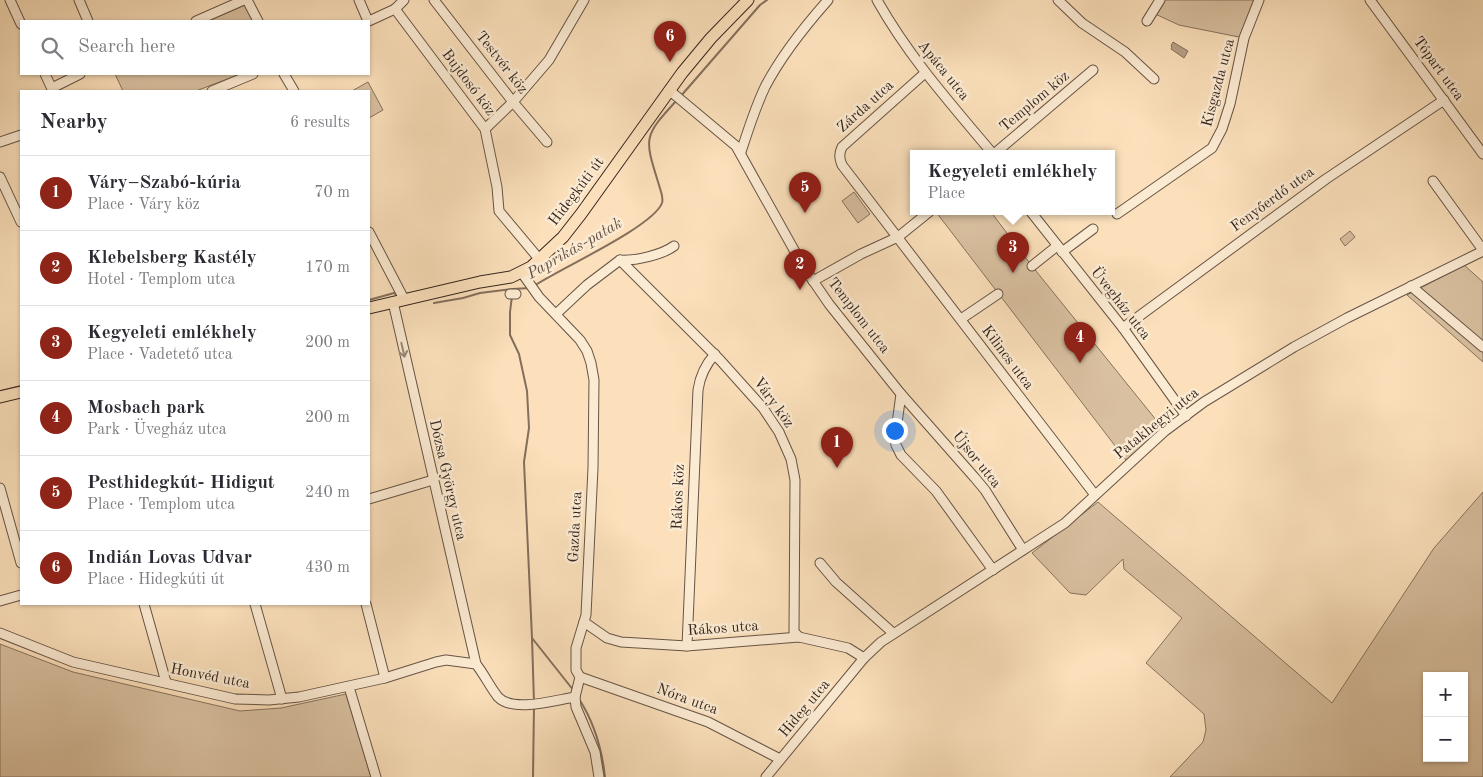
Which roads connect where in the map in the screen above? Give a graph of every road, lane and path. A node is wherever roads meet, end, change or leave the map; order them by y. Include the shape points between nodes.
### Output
1 (10, 0) edge
2 (78, 0) edge
3 (246, 0) edge
4 (359, 0) edge
5 (404, 0) edge
6 (434, 0) edge
7 (584, 0) edge
8 (748, 0) edge
9 (828, 0) edge
10 (877, 0) edge
11 (1058, 0) edge
12 (1160, 0) edge
13 (1259, 0) edge
14 (1370, 0) edge
15 (395, 9) junction
16 (88, 20) edge
17 (198, 20) edge
18 (257, 20) edge
19 (368, 20) edge
20 (370, 20) edge
21 (1147, 21) dead end
22 (20, 22) edge
23 (1093, 70) dead end
24 (925, 73) junction
25 (45, 75) edge
26 (78, 75) edge
27 (251, 75) edge
28 (285, 75) edge
29 (1154, 79) dead end
30 (52, 90) edge
31 (214, 90) edge
32 (293, 90) edge
33 (672, 92) junction
34 (1444, 100) junction
35 (513, 102) junction
36 (485, 129) junction
37 (20, 136) edge
38 (0, 142) edge
39 (547, 142) dead end
40 (991, 150) edge
41 (999, 150) edge
42 (741, 152) junction
43 (1483, 154) edge
44 (0, 177) edge
45 (1433, 181) dead end
46 (1116, 214) dead end
47 (924, 215) edge
48 (1033, 215) edge
49 (20, 220) edge
50 (1093, 229) dead end
51 (370, 234) edge
52 (898, 237) junction
53 (674, 246) dead end
54 (1060, 249) junction
55 (1483, 250) edge
56 (540, 260) junction
57 (620, 260) junction
58 (1032, 266) dead end
59 (522, 273) junction
60 (813, 281) junction
61 (1411, 286) junction
62 (998, 294) dead end
63 (404, 299) junction
64 (393, 302) junction
65 (370, 308) edge
66 (556, 314) junction
67 (961, 320) junction
68 (1123, 328) junction
69 (1483, 347) edge
70 (714, 354) junction
71 (20, 392) edge
72 (901, 394) junction
73 (0, 396) edge
74 (1186, 416) junction
75 (433, 480) junction
76 (0, 488) edge
77 (1095, 495) junction
78 (370, 499) edge
79 (1023, 550) junction
80 (20, 559) edge
81 (820, 563) dead end
82 (993, 570) junction
83 (20, 595) edge
84 (0, 601) edge
85 (144, 605) edge
86 (255, 605) edge
87 (366, 605) edge
88 (584, 622) junction
89 (0, 633) edge
90 (893, 634) junction
91 (799, 637) junction
92 (687, 646) junction
93 (864, 658) junction
94 (476, 664) junction
95 (580, 677) junction
96 (385, 678) junction
97 (166, 682) junction
98 (349, 687) junction
99 (576, 694) junction
100 (282, 699) junction
101 (780, 759) junction
102 (376, 777) edge
103 (599, 777) edge
104 (766, 777) edge

1 - 22 street
2 - 16 street
3 - 17 street
3 - 18 street
4 - 19 street
5 - 15 street
6 - 35 street, Testvér köz
7 - 35 street via 549,60
8 - 33 main road, Hidegkúti út via 711,38
9 - 42 street via 794,42 766,85 751,118
10 - 24 street, Apáca utca via 895,32
11 - 29 street via 1082,23 1125,52
12 - 21 street
13 - 46 street, Kisgazda utca via 1244,38 1230,104 1212,148
14 - 34 street, Tópart utca
15 - 20 street
15 - 36 street, Bujdosó köz
23 - 41 street, Templom köz
24 - 40 street, Apáca utca
24 - 52 street, Zárda utca via 840,152 842,165
25 - 30 street
26 - 30 street
27 - 31 street
28 - 32 street
33 - 42 street, Templom utca
33 - 56 main road, Hidegkúti út via 582,214
34 - 43 street, Tópart utca
34 - 68 street, Fenyőerdő utca via 1326,179
35 - 36 street
35 - 39 street, Testvér köz
36 - 56 street, Bujdosó köz via 499,211
37 - 38 street
42 - 60 street, Templom utca
44 - 49 street
45 - 55 street
47 - 52 street
48 - 54 street, Üvegház utca
50 - 54 street
51 - 63 street
52 - 60 street
52 - 67 street, Kilincs utca
53 - 57 street via 662,254
54 - 58 street
54 - 68 street, Üvegház utca
55 - 61 street, Patakhegyi utca
56 - 59 main road, Hidegkúti út
57 - 66 street
57 - 70 street, Váry köz
59 - 63 main road, Hidegkúti út
59 - 66 street, Gazda utca
60 - 72 street, Templom utca
61 - 69 street
61 - 74 street, Patakhegyi utca via 1294,347
62 - 67 street
63 - 64 main road, Hidegkúti út
64 - 65 main road, Hidegkúti út
64 -> 75 street, Dózsa György utca
66 - 88 street, Gazda utca via 587,351 594,380 593,468
67 - 77 street, Kilincs utca
68 - 74 street, Üvegház utca
70 - 91 street, Váry köz via 763,408 791,459 795,480 794,632
70 - 92 street, Rákos köz via 699,381 698,390
71 - 73 main road
72 - 79 street, Újsor utca via 984,490
72 - 82 street via 894,438 901,456 936,491
74 - 77 street, Patakhegyi utca
75 - 78 street
75 - 94 street, Dózsa György utca
76 - 80 street
77 - 79 street, Patakhegyi utca via 1065,522
79 - 82 street, Patakhegyi utca
81 - 90 street
82 - 90 street, Patakhegyi utca
83 - 84 street
85 - 97 street
86 - 100 street
87 - 96 street
88 - 92 street, Rákos utca via 614,641
88 - 95 street, Gazda utca via 576,648 576,670
89 - 97 street, Honvéd utca via 73,662
90 - 93 street, Patakhegyi utca
91 - 92 street, Rákos utca
91 - 93 street, Rákos utca via 848,648
93 - 101 street, Hideg utca
94 - 96 street, Honvéd utca via 446,660
94 - 99 street via 499,698 513,705 530,705
95 - 99 street, Gazda utca
95 - 101 street, Nóra utca via 708,722
96 - 98 street, Honvéd utca
97 - 100 street, Honvéd utca via 235,699
98 - 100 street, Honvéd utca
98 - 102 street
99 - 103 street via 579,715 595,752
101 - 104 street, Hideg utca

